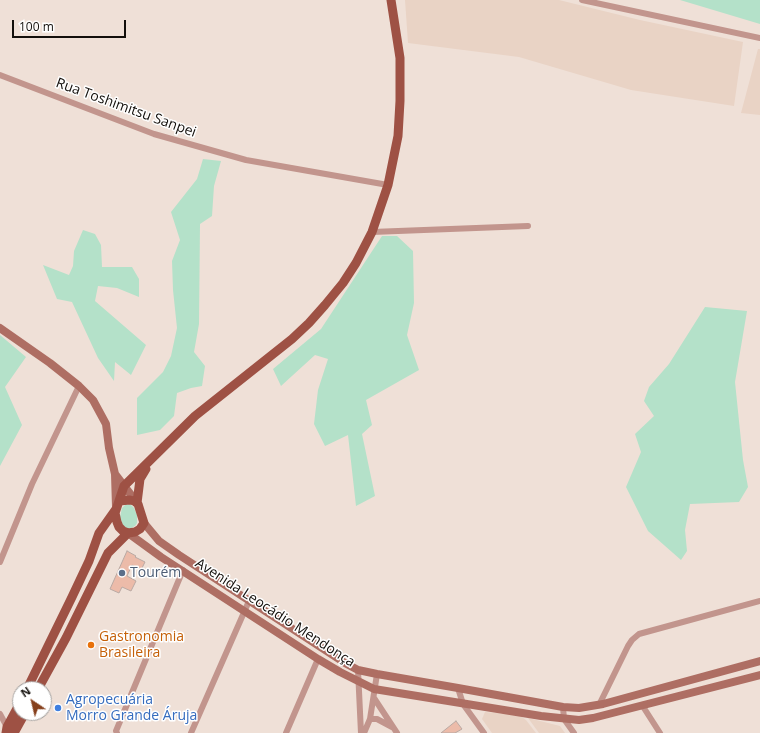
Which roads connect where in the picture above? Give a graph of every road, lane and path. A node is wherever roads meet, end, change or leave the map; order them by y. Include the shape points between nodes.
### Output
1 (391, 0) edge
2 (582, 0) edge
3 (760, 38) edge
4 (0, 75) edge
5 (388, 185) junction
6 (528, 226) dead end
7 (372, 232) junction
8 (0, 328) edge
9 (79, 386) junction
10 (154, 456) junction
11 (115, 474) junction
12 (124, 486) junction
13 (137, 503) junction
14 (118, 505) junction
15 (144, 523) junction
16 (128, 533) junction
17 (0, 562) edge
18 (183, 570) junction
19 (249, 601) junction
20 (760, 601) edge
21 (245, 610) junction
22 (318, 659) junction
23 (760, 661) edge
24 (358, 670) junction
25 (377, 674) junction
26 (760, 675) edge
27 (31, 681) edge
28 (42, 681) edge
29 (359, 682) junction
30 (458, 688) junction
31 (374, 694) junction
32 (463, 704) junction
33 (599, 705) junction
34 (642, 705) junction
35 (563, 707) junction
36 (0, 714) edge
37 (370, 719) junction
38 (564, 719) junction
39 (13, 721) edge
40 (18, 721) edge
41 (395, 730) edge
42 (9, 731) edge
43 (116, 733) edge
44 (191, 733) edge
45 (286, 733) edge
46 (363, 733) edge
47 (484, 733) edge
48 (574, 733) edge
49 (660, 733) edge

1 - 5 main road via 400,58 400,101 398,136
2 - 3 street
4 - 5 street, Rua Toshimitsu Sanpei via 162,136 246,160
5 - 7 main road
6 - 7 street
7 - 10 main road via 343,283 309,323 195,416
8 - 9 street
9 - 11 street via 94,400 106,424
9 - 17 street via 32,484
10 - 12 main road
10 - 13 main road via 140,479
11 - 12 street
11 - 14 street
12 - 13 street
12 - 14 main road
13 - 14 main road via 130,500
13 - 15 main road
14 - 16 main road via 115,513 119,527
14 - 27 main road via 99,533 89,561
15 - 16 main road via 140,529
15 - 19 street, Avenida Leocádio Mendonça via 170,550
16 - 18 street, Avenida Leocádio Mendonça
16 - 28 main road via 108,553
18 - 21 street, Avenida Leocádio Mendonça
18 - 43 street
19 - 21 street
19 - 24 street, Avenida Leocádio Mendonça
20 - 33 street via 639,634 628,646
21 - 22 street, Avenida Leocádio Mendonça
21 - 44 street
22 - 29 street, Avenida Leocádio Mendonça
22 - 45 street
23 - 33 street, Avenida Leocádio Mendonça
24 - 25 street, Avenida Leocádio Mendonça
24 - 29 street
25 - 30 street, Avenida Leocádio Mendonça
25 - 31 street
26 - 34 street, Avenida Leocádio Mendonça
29 - 31 street, Avenida Leocádio Mendonça
29 - 46 street
30 - 32 street
30 - 35 street, Avenida Leocádio Mendonça
31 - 32 street, Avenida Leocádio Mendonça
31 - 37 street
31 - 41 street
32 - 38 street, Avenida Leocádio Mendonça
32 - 47 street
33 - 35 street, Avenida Leocádio Mendonça
34 - 38 street, Avenida Leocádio Mendonça via 593,718
34 - 49 street
35 - 38 street
36 - 42 street
37 - 41 street via 377,719
37 - 46 street
38 - 48 street
39 - 42 main road
40 - 42 main road

